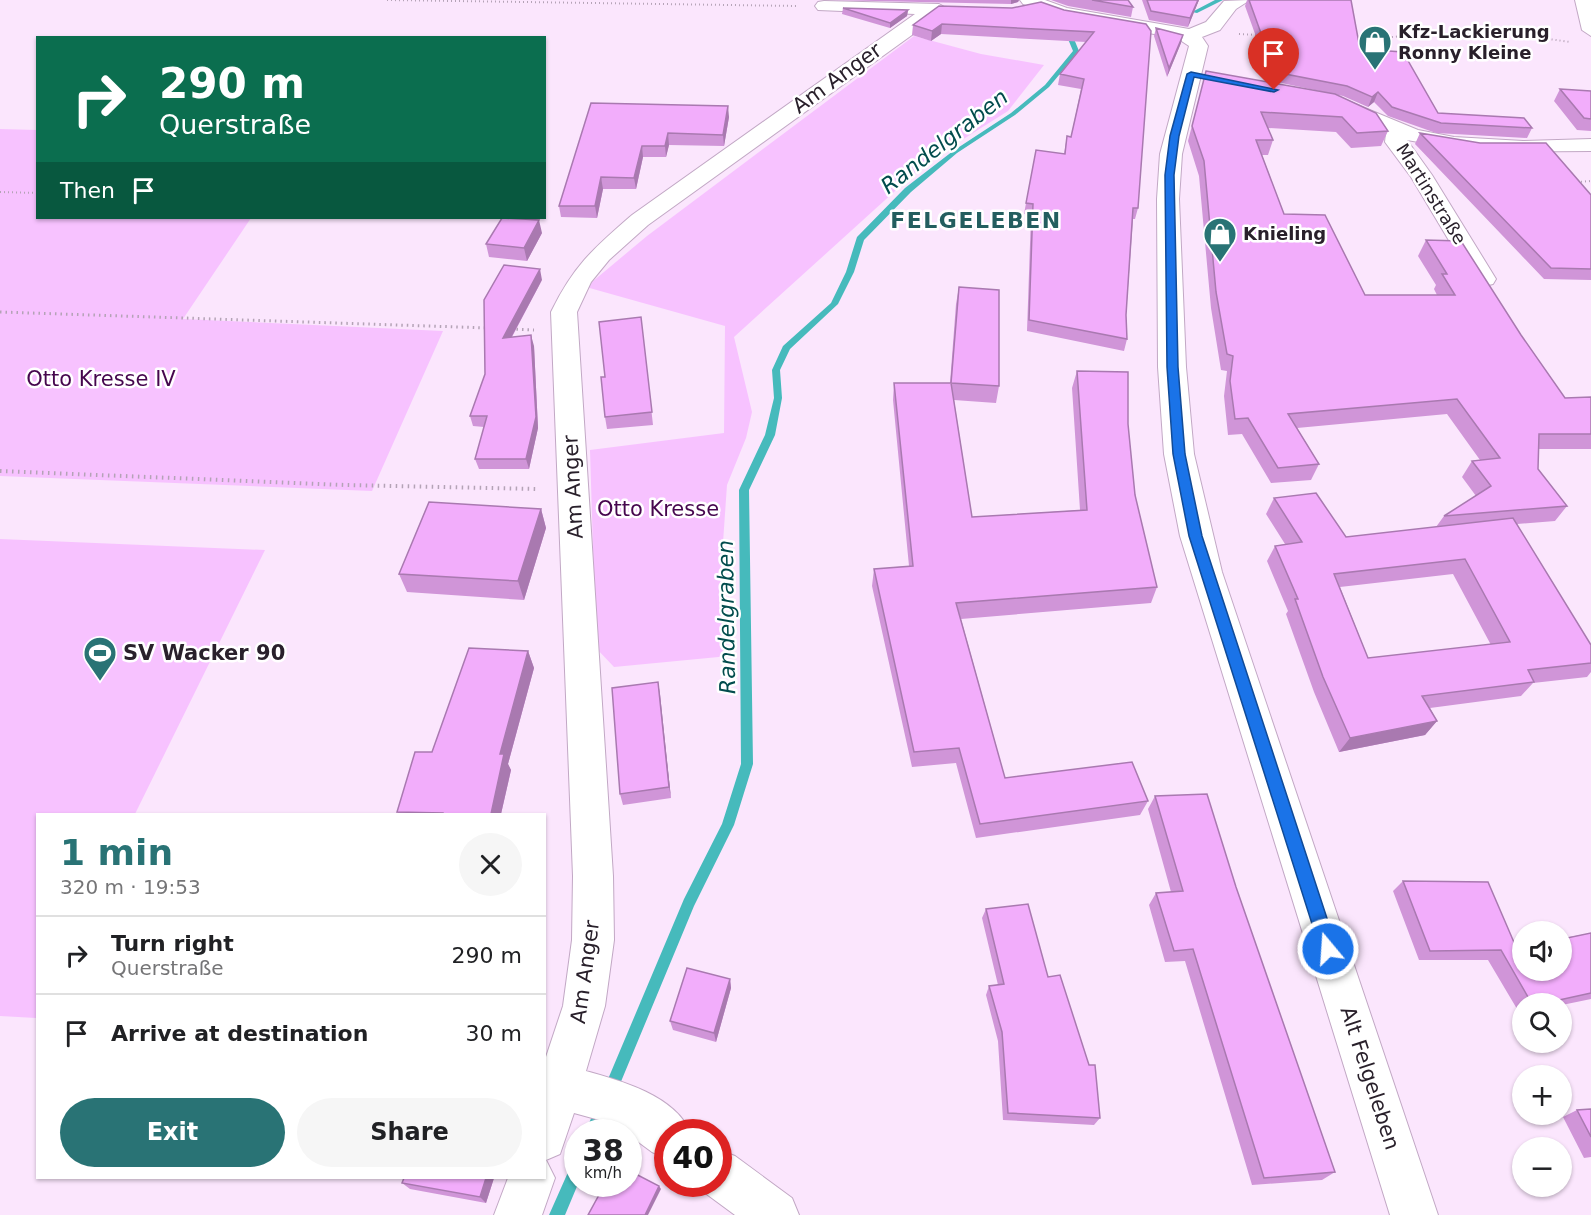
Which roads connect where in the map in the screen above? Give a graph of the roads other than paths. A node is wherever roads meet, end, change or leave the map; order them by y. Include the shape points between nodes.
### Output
1 (1241, 0) edge
2 (1584, 0) edge
3 (1034, 3) edge
4 (824, 6) road end
5 (1011, 11) edge
6 (1591, 30) edge
7 (1198, 34) junction
8 (1319, 98) edge
9 (1397, 130) junction
10 (1587, 150) edge
11 (1497, 300) edge
12 (562, 1087) junction
13 (654, 1126) edge
14 (546, 1132) edge
15 (531, 1179) edge
16 (732, 1183) edge
17 (518, 1215) edge
18 (775, 1215) edge
19 (1414, 1215) edge

1 - 7 street
2 - 6 street
3 - 5 street
3 - 7 street via 1063,13
4 - 12 street, Am Anger via 943,10 640,220 600,255 579,280 564,312 593,940 584,1006
7 - 19 street, Alt Felgeleben via 1201,76 1171,154 1168,199 1173,377 1186,495 1206,572
8 - 9 street via 1355,109
9 - 10 street via 1434,141
9 - 11 street, Martinstraße via 1396,142 1421,175
12 - 13 street via 626,1106
12 - 14 street, Am Anger
15 - 17 street
16 - 18 street

